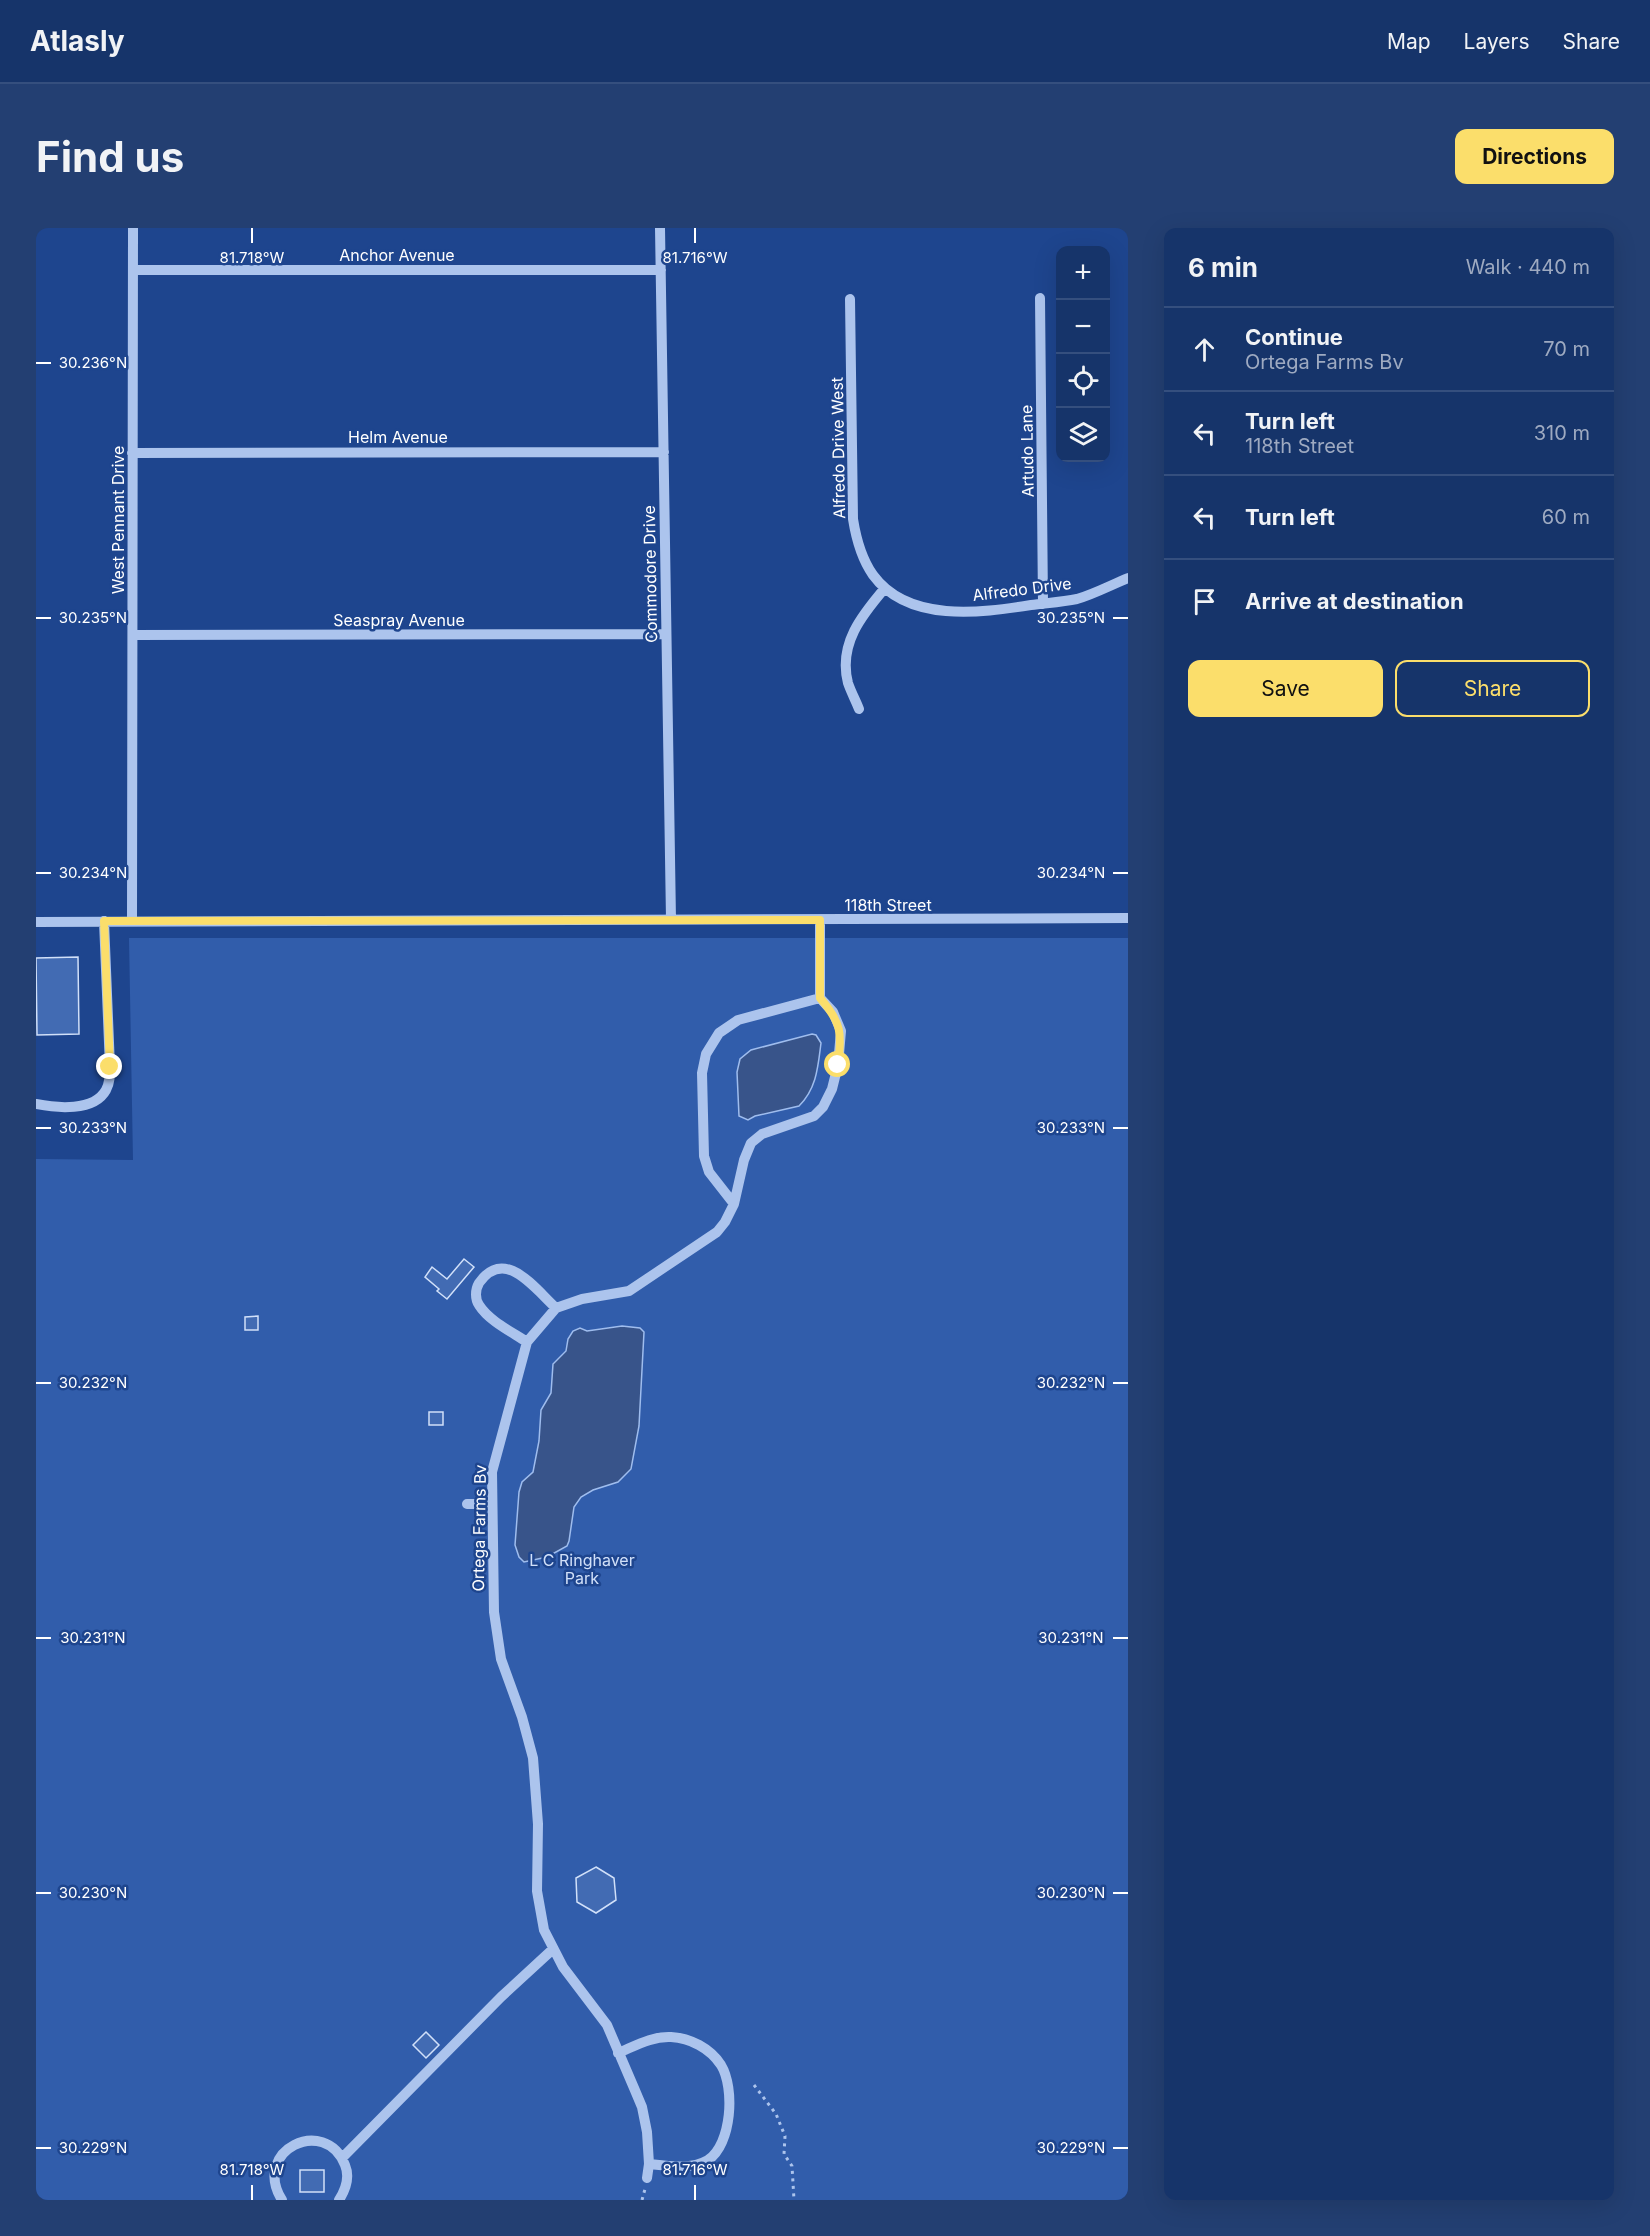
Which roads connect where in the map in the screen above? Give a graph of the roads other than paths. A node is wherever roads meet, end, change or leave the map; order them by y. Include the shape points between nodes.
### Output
1 (133, 228) edge
2 (660, 228) edge
3 (133, 270) junction
4 (661, 270) junction
5 (1040, 298) dead end
6 (850, 299) dead end
7 (664, 452) junction
8 (132, 453) junction
9 (1128, 578) edge
10 (885, 588) junction
11 (1043, 604) junction
12 (666, 634) junction
13 (133, 635) junction
14 (859, 709) dead end
15 (1128, 918) edge
16 (670, 920) junction
17 (820, 920) junction
18 (104, 921) junction
19 (132, 921) junction
20 (36, 922) edge
21 (820, 998) junction
22 (36, 1104) edge
23 (734, 1204) junction
24 (556, 1308) junction
25 (527, 1342) junction
26 (467, 1504) dead end
27 (492, 1504) junction
28 (552, 1950) junction
29 (618, 2053) junction
30 (342, 2158) junction
31 (649, 2164) junction
32 (647, 2178) dead end
33 (282, 2200) edge
34 (339, 2200) edge

1 - 3 street, West Pennant Drive
2 - 4 street, Commodore Drive
3 - 4 street, Anchor Avenue
3 - 8 street, West Pennant Drive
4 - 7 street, Commodore Drive
5 - 11 street, Artudo Lane
6 - 10 street, Alfredo Drive West via 853,519 864,559
7 - 8 street, Helm Avenue
7 - 12 street, Commodore Drive
8 - 13 street, West Pennant Drive
9 - 11 street, Alfredo Drive via 1077,599
10 - 11 street, Alfredo Drive via 928,608 953,612
10 - 14 street via 851,634 848,682
12 - 13 street, Seaspray Avenue
12 - 16 street, Commodore Drive
13 - 19 street, West Pennant Drive
15 - 17 street, 118th Street
16 - 17 street, 118th Street
16 - 19 street, 118th Street
17 - 21 street
18 - 19 street, 118th Street
18 - 20 street, 118th Street
18 - 22 street via 110,1067 107,1089 97,1099 78,1106
21 - 23 street via 838,1021 841,1041 828,1099 814,1116 762,1134 751,1143
21 - 23 street via 738,1020 719,1033 706,1054 702,1073 704,1156 709,1172
23 - 24 street via 717,1232 638,1287
24 - 25 street, Ortega Farms Bv
24 - 25 street via 511,1270 498,1268 486,1275 477,1288 480,1306
25 - 27 street, Ortega Farms Bv via 492,1468
26 - 27 street
27 - 28 street, Ortega Farms Bv via 496,1634 533,1758 538,1824 537,1891
28 - 29 street, Ortega Farms Bv via 602,2016
28 - 30 street
29 - 31 street, Ortega Farms Bv via 642,2107
29 - 31 street via 664,2037 684,2039 710,2053 726,2075 729,2116 718,2150 706,2161 691,2165
30 - 33 street via 334,2148 311,2140 288,2147 280,2156 273,2179
30 - 34 street via 347,2181
31 - 32 street, Ortega Farms Bv

